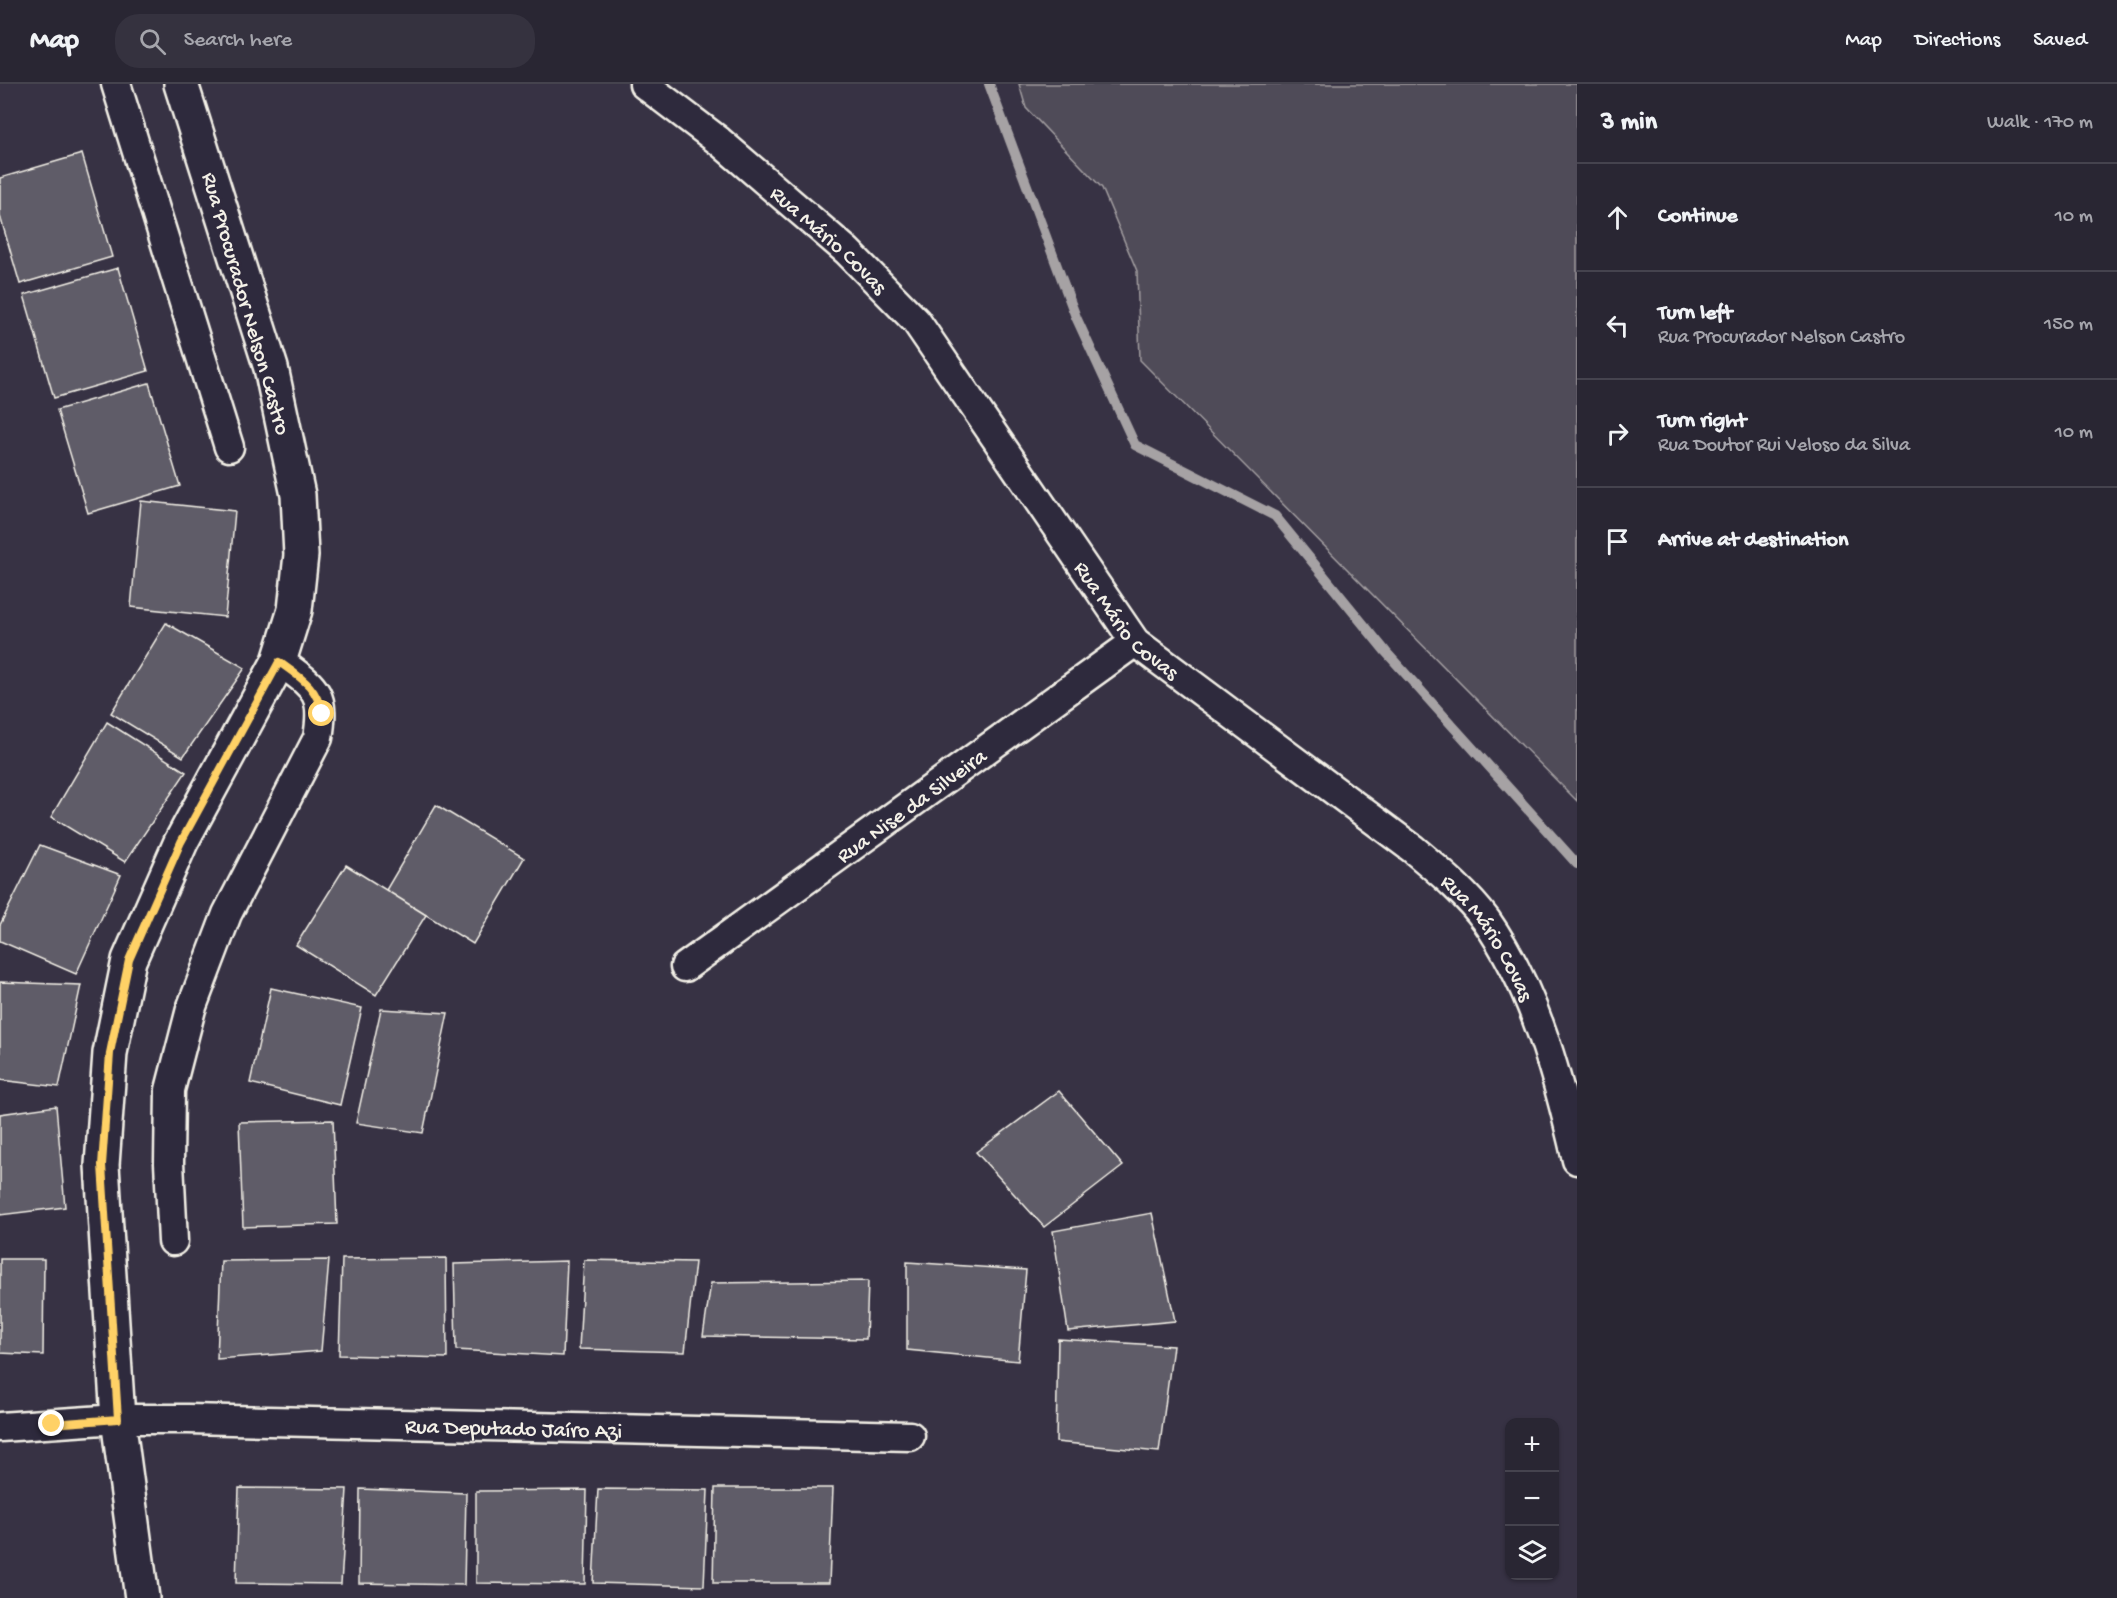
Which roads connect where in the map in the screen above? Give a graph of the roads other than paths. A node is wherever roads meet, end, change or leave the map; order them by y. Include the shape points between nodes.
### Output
1 (116, 84) edge
2 (181, 84) edge
3 (644, 84) edge
4 (229, 447) dead end
5 (1135, 642) junction
6 (279, 662) junction
7 (685, 967) dead end
8 (1577, 1160) edge
9 (173, 1241) dead end
10 (118, 1419) junction
11 (0, 1427) edge
12 (910, 1436) dead end
13 (142, 1598) edge

1 - 4 street
2 - 6 main road, Rua Procurador Nelson Castro via 271,368 294,473 301,555 295,610
3 - 5 street, Rua Mário Covas via 719,141 847,251 916,321
5 - 7 street, Rua Nise da Silveira
5 - 8 street, Rua Mário Covas via 1413,849 1451,881 1485,919 1523,982
6 - 9 street via 306,681 319,696 322,714 318,738 227,914 191,1009 170,1090
6 - 10 main road, Rua Procurador Nelson Castro via 181,842 129,960 110,1053 102,1165
10 - 11 street, Rua Deputado Jaíro Azi
10 - 12 street, Rua Deputado Jaíro Azi
10 - 13 main road, Rua Procurador Nelson Castro

